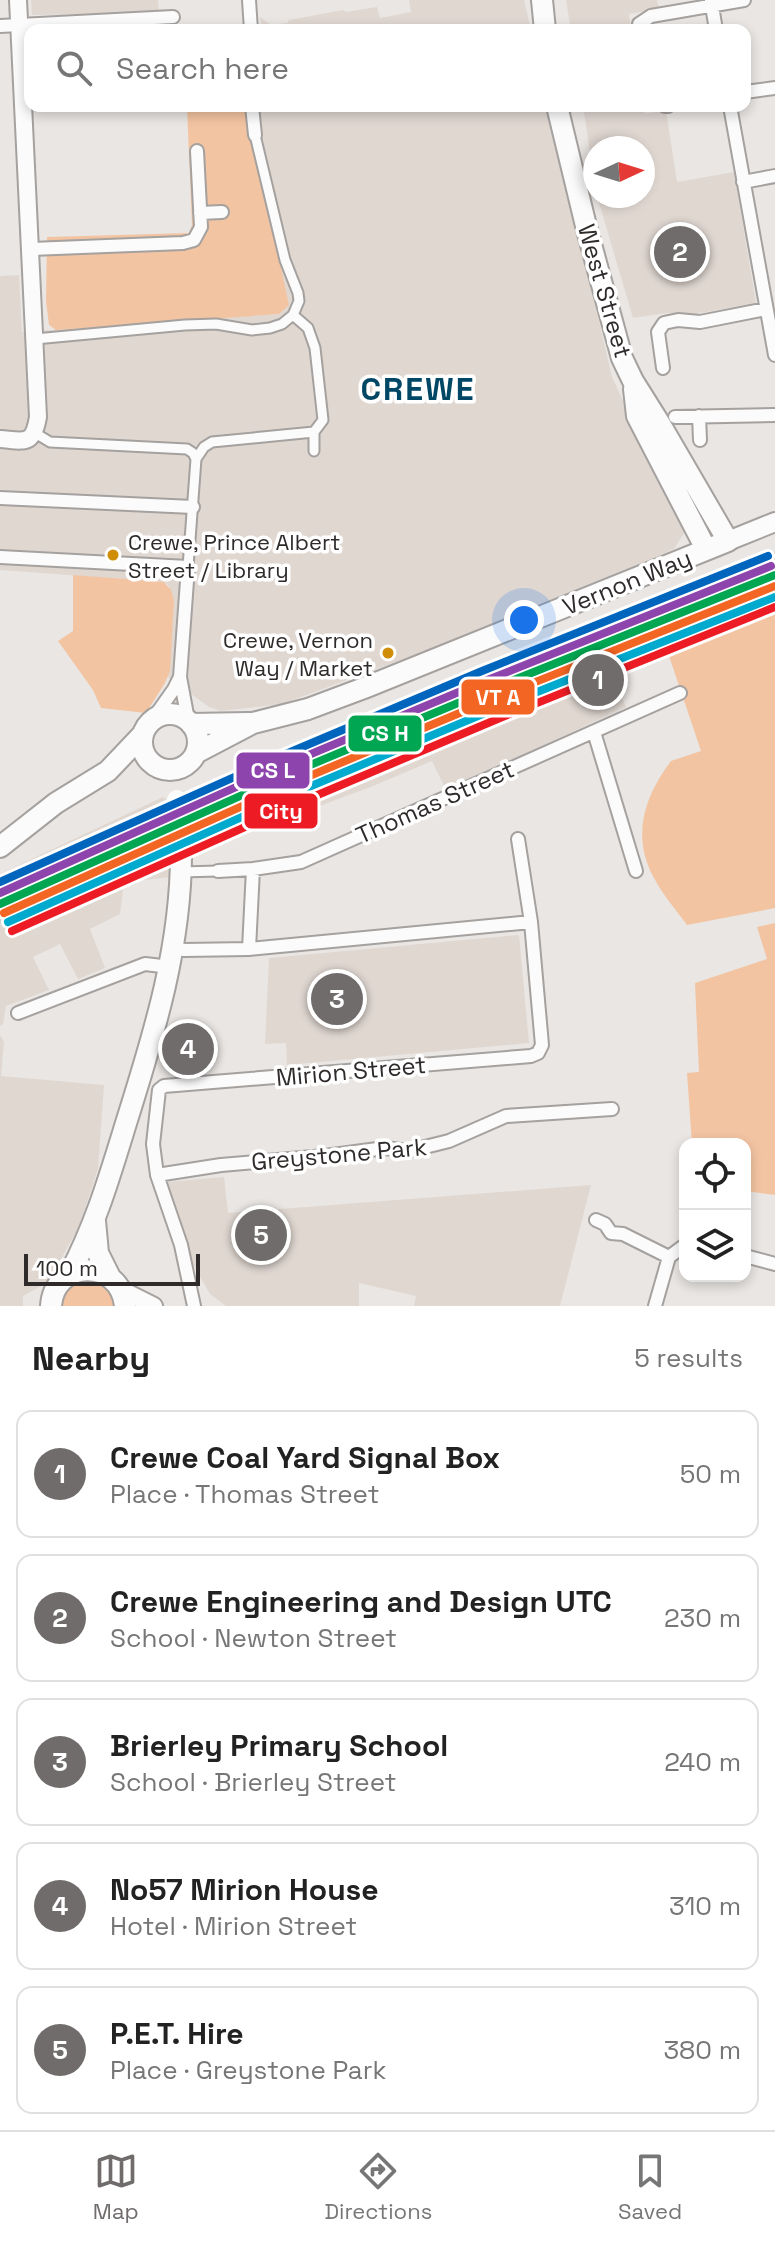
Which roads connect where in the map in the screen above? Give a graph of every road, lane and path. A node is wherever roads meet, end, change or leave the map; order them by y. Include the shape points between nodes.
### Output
1 (18, 0) edge
2 (249, 0) edge
3 (542, 0) edge
4 (744, 0) edge
5 (711, 3) edge
6 (173, 17) dead end
7 (37, 24) edge
8 (251, 24) edge
9 (544, 24) edge
10 (639, 24) edge
11 (715, 24) edge
12 (18, 25) junction
13 (24, 25) edge
14 (0, 26) edge
15 (775, 88) edge
16 (751, 91) edge
17 (24, 101) edge
18 (25, 112) edge
19 (253, 112) edge
20 (558, 112) edge
21 (731, 112) edge
22 (255, 135) joint
23 (197, 151) dead end
24 (775, 176) edge
25 (743, 182) junction
26 (222, 212) dead end
27 (200, 213) junction
28 (31, 249) junction
29 (760, 276) junction
30 (775, 276) edge
31 (766, 309) junction
32 (293, 315) junction
33 (35, 339) junction
34 (658, 342) junction
35 (643, 343) dead end
36 (775, 355) edge
37 (663, 368) dead end
38 (633, 381) junction
39 (775, 415) edge
40 (699, 416) junction
41 (675, 417) dead end
42 (314, 432) junction
43 (35, 433) junction
44 (0, 439) edge
45 (700, 440) dead end
46 (314, 451) dead end
47 (196, 459) junction
48 (0, 498) edge
49 (193, 507) junction
50 (775, 522) edge
51 (728, 541) junction
52 (706, 549) junction
53 (0, 557) edge
54 (188, 567) junction
55 (180, 677) junction
56 (680, 693) dead end
57 (190, 722) junction
58 (253, 723) junction
59 (146, 728) junction
60 (594, 732) junction
61 (193, 757) junction
62 (160, 767) junction
63 (108, 771) junction
64 (177, 796) junction
65 (518, 839) dead end
66 (0, 847) edge
67 (253, 869) junction
68 (218, 871) joint
69 (636, 871) dead end
70 (181, 872) junction
71 (531, 922) junction
72 (249, 949) junction
73 (172, 957) junction
74 (18, 1013) dead end
75 (612, 1109) dead end
76 (157, 1175) junction
77 (596, 1220) dead end
78 (95, 1221) junction
79 (679, 1250) edge
80 (669, 1257) junction
81 (751, 1258) edge
82 (775, 1264) edge
83 (69, 1275) junction
84 (118, 1291) edge
85 (51, 1306) edge
86 (154, 1306) edge
87 (194, 1306) edge
88 (655, 1306) edge

1 - 12 street
2 - 8 street
3 - 9 main road
4 - 5 street
5 - 10 street via 651,16
5 - 11 street
6 - 7 street
12 - 13 street
12 - 14 street
12 - 17 street
15 - 16 street
18 - 28 street
19 - 22 street
20 - 38 main road, West Street via 622,358
21 - 25 street
22 - 32 street via 298,293
23 - 27 street
24 - 25 street
25 - 29 street
26 - 27 street
27 - 28 street via 201,227 194,240 183,243
28 - 33 street
29 - 30 street
29 - 31 street
31 - 34 street via 664,323
31 - 36 street
32 - 33 street via 282,324 252,330 185,325
32 - 42 street via 308,328 315,348 323,420
33 - 43 street
34 - 35 street
34 - 37 street
38 - 51 main road, West Street
38 - 52 main road, West Street via 637,416
39 - 40 street
40 - 41 street
40 - 45 street
42 - 46 street
42 - 47 street via 212,442
43 - 44 street via 24,440
43 - 47 street via 50,442 187,449
47 - 49 street
48 - 49 street
49 - 54 street
50 - 51 main road, Vernon Way
51 - 52 main road, Vernon Way
52 - 58 main road, Vernon Way via 364,688
53 - 54 street
54 - 55 street
55 - 57 street
55 - 59 street
56 - 60 street, Thomas Street
57 - 58 main road, Vernon Way
57 - 59 main road via 171,714 158,716
57 - 61 main road via 197,735
58 - 61 main road, Vernon Way
59 - 62 main road via 145,754
59 - 63 main road
60 - 67 street, Thomas Street via 301,862
60 - 69 street
61 - 62 main road via 178,768
61 - 64 main road
62 - 63 main road
62 - 64 main road
63 - 66 main road
64 - 70 main road, bridge
65 - 71 street
67 - 68 street, Thomas Street
67 - 72 street
68 - 70 street, Thomas Street
70 - 73 main road
71 - 72 street
71 - 76 street, Mirion Street via 542,1045 538,1053 164,1086 159,1090 153,1144
72 - 73 street via 184,950
73 - 74 street
73 - 78 main road
75 - 76 street, Greystone Park via 506,1116 449,1141 409,1151 385,1148
76 - 87 street via 181,1245
77 - 80 street via 611,1233
78 - 83 main road
78 - 84 main road via 98,1253
79 - 80 street
80 - 88 street
81 - 82 street
83 - 84 main road via 101,1272
83 - 85 main road via 55,1291
84 - 86 street

